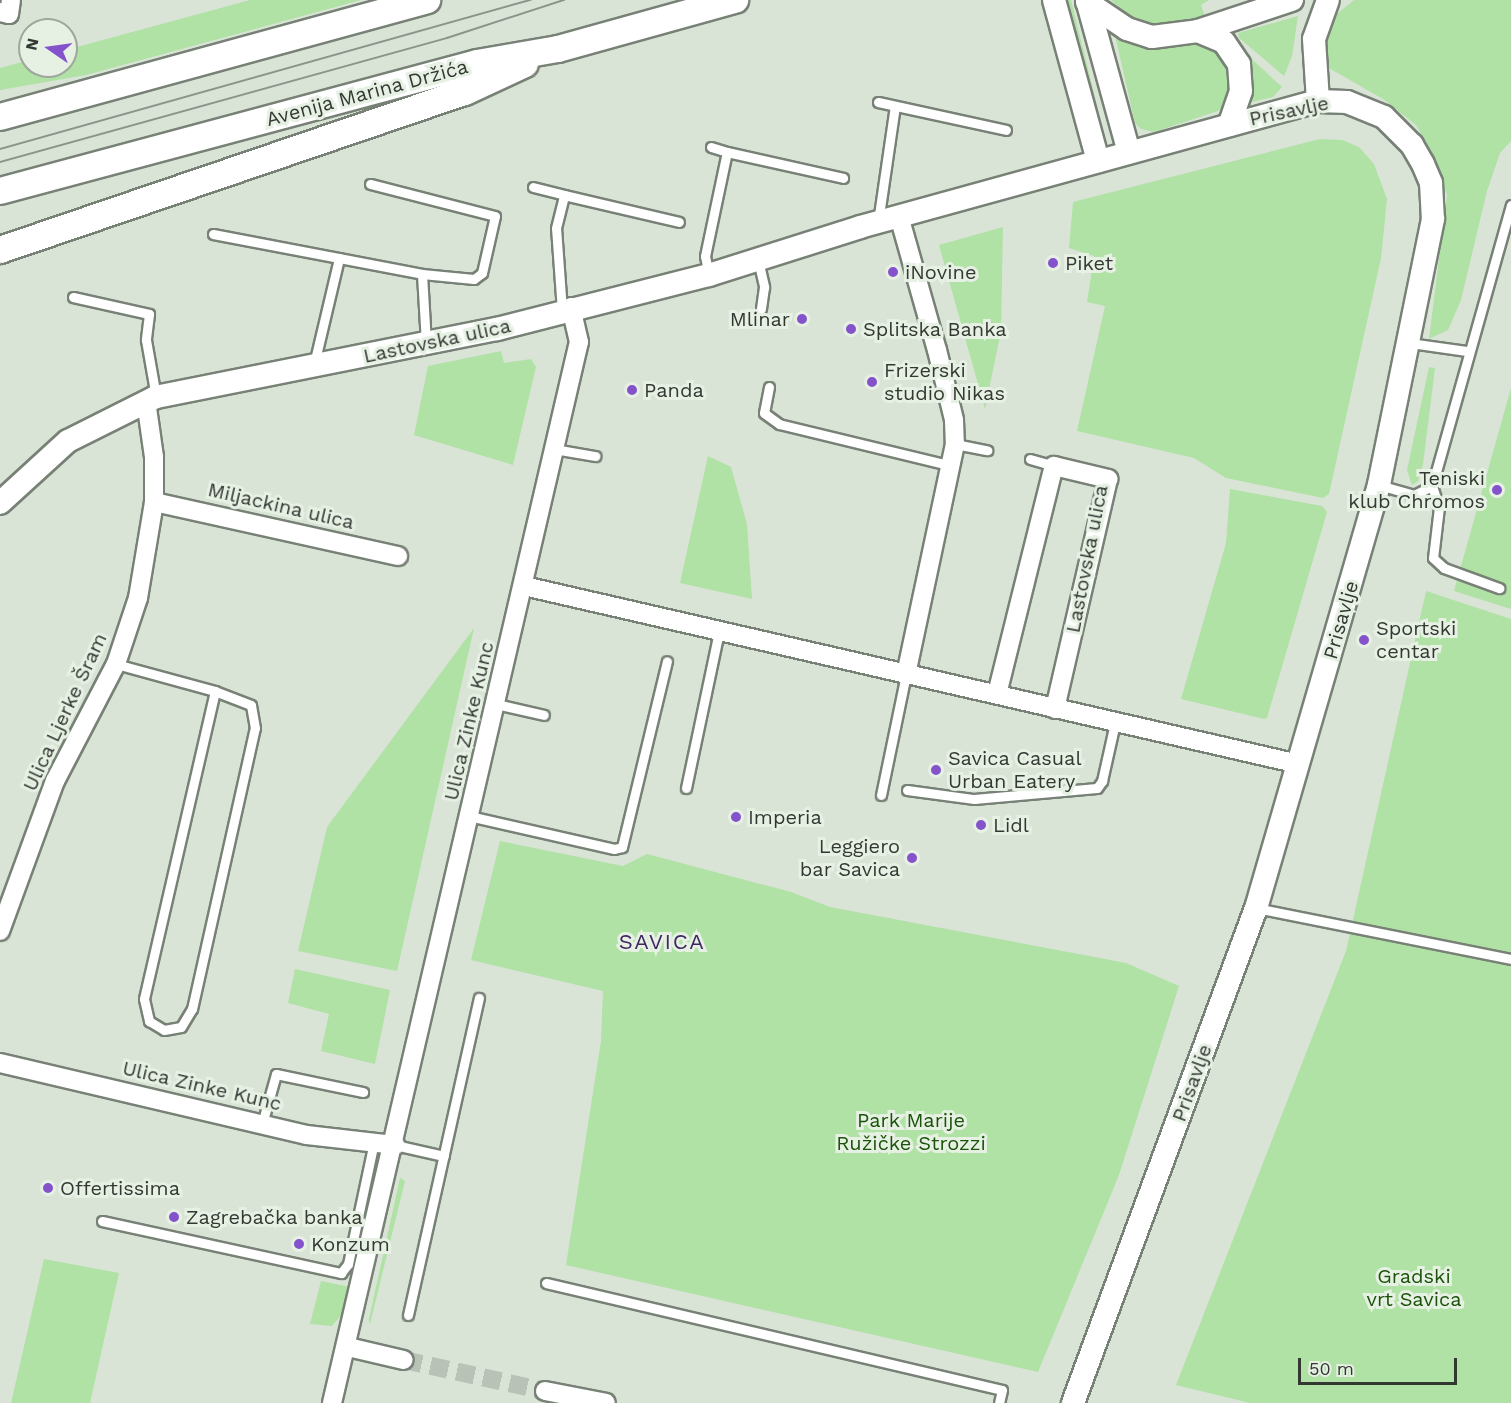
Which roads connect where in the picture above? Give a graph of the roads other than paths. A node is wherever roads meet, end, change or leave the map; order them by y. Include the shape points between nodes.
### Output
1 (11, 0) edge
2 (427, 0) edge
3 (735, 0) edge
4 (1054, 0) edge
5 (1292, 0) edge
6 (1328, 0) edge
7 (1087, 1) edge
8 (0, 12) edge
9 (1198, 31) junction
10 (558, 49) junction
11 (1318, 101) junction
12 (878, 102) dead end
13 (895, 106) junction
14 (0, 117) edge
15 (1229, 125) junction
16 (1006, 130) dead end
17 (711, 147) dead end
18 (727, 152) junction
19 (1130, 152) junction
20 (1098, 161) junction
21 (843, 178) dead end
22 (370, 184) dead end
23 (533, 187) dead end
24 (0, 190) edge
25 (564, 195) junction
26 (1511, 205) edge
27 (888, 219) junction
28 (679, 222) dead end
29 (213, 234) dead end
30 (0, 250) edge
31 (339, 258) junction
32 (758, 260) junction
33 (422, 274) junction
34 (709, 274) junction
35 (73, 297) dead end
36 (566, 309) junction
37 (761, 309) dead end
38 (1410, 343) junction
39 (426, 345) junction
40 (1467, 351) junction
41 (314, 367) junction
42 (769, 387) dead end
43 (151, 399) junction
44 (955, 444) junction
45 (554, 449) junction
46 (987, 450) dead end
47 (595, 456) dead end
48 (1030, 459) dead end
49 (952, 466) junction
50 (1054, 466) junction
51 (1379, 485) junction
52 (1432, 486) junction
53 (154, 502) junction
54 (0, 503) edge
55 (398, 556) dead end
56 (524, 586) junction
57 (1499, 588) dead end
58 (719, 631) junction
59 (668, 661) dead end
60 (116, 664) junction
61 (906, 674) junction
62 (215, 691) junction
63 (997, 694) junction
64 (496, 704) junction
65 (1055, 709) junction
66 (544, 715) dead end
67 (1115, 723) junction
68 (1299, 764) junction
69 (686, 788) dead end
70 (907, 790) dead end
71 (881, 795) dead end
72 (469, 816) junction
73 (1256, 908) junction
74 (0, 931) edge
75 (1511, 959) edge
76 (479, 998) dead end
77 (0, 1063) edge
78 (363, 1092) dead end
79 (262, 1124) junction
80 (374, 1141) junction
81 (395, 1145) junction
82 (444, 1156) junction
83 (102, 1221) dead end
84 (546, 1283) dead end
85 (408, 1315) dead end
86 (348, 1347) junction
87 (404, 1360) tunnel mouth
88 (545, 1390) tunnel mouth
89 (332, 1403) edge
90 (606, 1403) edge
91 (999, 1403) edge
92 (1073, 1403) edge

1 - 8 street via 9,14
2 - 14 main road
3 - 10 main road, Avenija Marina Držića
4 - 20 street
5 - 9 street
6 - 11 street via 1314,39
7 - 9 street via 1140,34 1162,37
7 - 19 street
9 - 15 street via 1224,42 1239,64 1241,91
10 - 24 main road, Avenija Marina Držića via 477,63
10 - 30 main road via 465,92
11 - 15 street, Prisavlje
11 - 38 street, Prisavlje via 1347,102 1384,117 1412,145 1431,183 1433,219
12 - 13 lane
13 - 16 lane
13 - 27 lane
15 - 19 street, Prisavlje
17 - 18 lane
18 - 21 lane
18 - 34 lane via 705,256
19 - 20 street, Prisavlje
20 - 27 street, Lastovska ulica
22 - 33 lane via 495,216 482,273 474,279
23 - 25 lane
25 - 28 lane
25 - 36 lane via 556,228
26 - 40 lane
27 - 32 street, Lastovska ulica
27 - 44 street via 937,350 954,420
29 - 31 lane
31 - 33 lane
31 - 41 lane
32 - 34 street, Lastovska ulica
32 - 37 lane via 764,287
33 - 39 lane
34 - 36 street, Lastovska ulica
35 - 43 lane via 148,314
36 - 39 street, Lastovska ulica
36 - 45 street, Ulica Zinke Kunc via 579,342
38 - 40 lane
38 - 51 street, Prisavlje
39 - 41 street, Lastovska ulica
40 - 52 lane
41 - 43 street, Lastovska ulica
42 - 49 lane via 764,413 768,419
43 - 53 street, Ulica Ljerke Šram
43 - 54 street, Lastovska ulica via 68,441
44 - 46 lane
44 - 49 street
45 - 47 lane
45 - 56 street, Ulica Zinke Kunc
48 - 50 lane
49 - 61 street
50 - 63 street
50 - 65 street, Lastovska ulica via 1108,478
51 - 52 lane via 1414,495
51 - 68 street, Prisavlje
52 - 57 lane via 1439,507 1433,558 1444,568
53 - 55 street, Miljackina ulica
53 - 60 street, Ulica Ljerke Šram via 138,598
56 - 58 street
56 - 64 street, Ulica Zinke Kunc
58 - 61 street
58 - 69 lane
59 - 72 lane via 622,847 614,849
60 - 62 lane
60 - 74 street, Ulica Ljerke Šram via 55,781
61 - 63 street
61 - 71 lane
62 - 62 lane via 144,999 149,1021 164,1030 181,1027 192,1010 255,728 251,705
63 - 65 street
64 - 66 lane
64 - 72 street, Ulica Zinke Kunc
65 - 67 street
67 - 68 street
67 - 70 lane via 1097,788 974,799
68 - 73 street, Prisavlje
72 - 81 street, Ulica Zinke Kunc
73 - 75 lane
73 - 92 street, Prisavlje
76 - 82 lane
77 - 79 street, Ulica Zinke Kunc
78 - 79 lane via 276,1074
79 - 80 street, Ulica Zinke Kunc via 307,1135
80 - 81 street, Ulica Zinke Kunc
80 - 83 lane via 348,1264 341,1273
81 - 82 lane
81 - 86 street, Ulica Zinke Kunc
82 - 85 lane
84 - 91 lane via 1002,1390
86 - 87 street
86 - 89 street, Ulica Zinke Kunc
88 - 90 street

